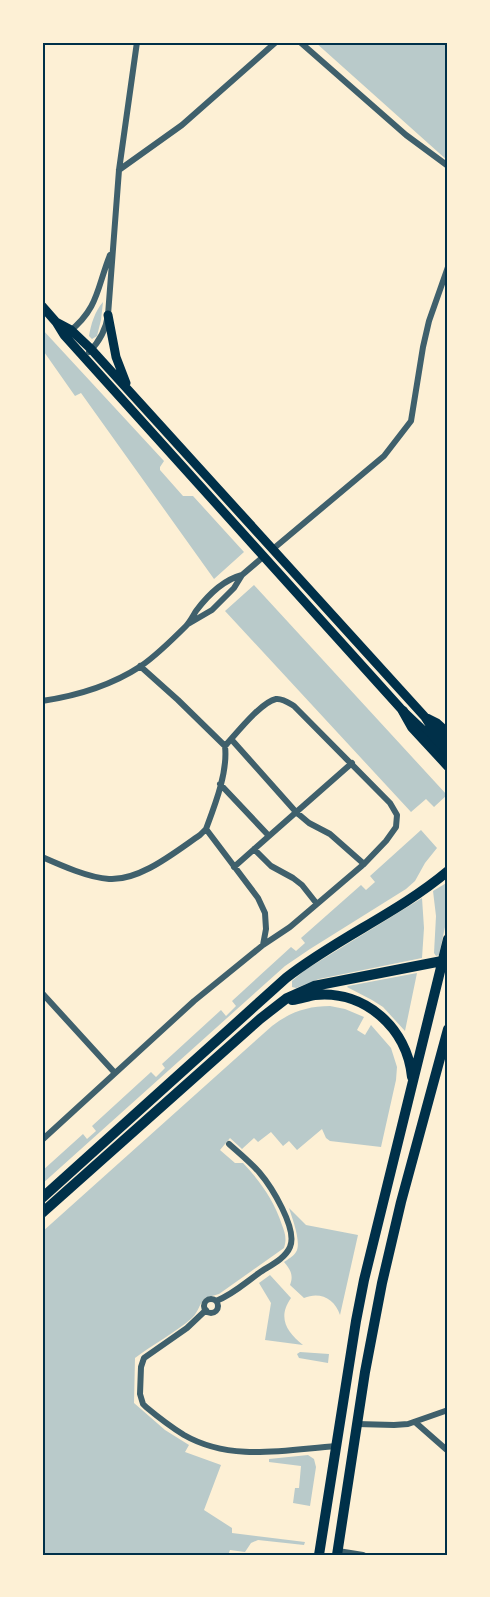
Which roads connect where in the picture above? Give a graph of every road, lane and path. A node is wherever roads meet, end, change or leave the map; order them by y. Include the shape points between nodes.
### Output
1 (137, 42) edge
2 (276, 42) edge
3 (300, 42) edge
4 (448, 166) edge
5 (119, 170) junction
6 (113, 249) junction
7 (448, 267) edge
8 (42, 306) edge
9 (108, 315) junction
10 (68, 332) junction
11 (91, 349) junction
12 (84, 357) junction
13 (129, 390) junction
14 (273, 549) junction
15 (263, 557) junction
16 (242, 575) junction
17 (188, 624) junction
18 (140, 666) junction
19 (42, 701) edge
20 (403, 711) junction
21 (425, 717) junction
22 (448, 733) edge
23 (231, 740) junction
24 (448, 742) edge
25 (225, 746) junction
26 (448, 754) edge
27 (352, 764) junction
28 (448, 766) edge
29 (220, 784) junction
30 (296, 812) junction
31 (206, 829) junction
32 (269, 836) junction
33 (255, 849) junction
34 (42, 857) edge
35 (364, 864) junction
36 (234, 867) junction
37 (448, 871) edge
38 (317, 904) junction
39 (448, 939) edge
40 (263, 945) junction
41 (446, 961) edge
42 (42, 993) edge
43 (278, 1004) junction
44 (448, 1029) edge
45 (115, 1073) junction
46 (412, 1085) junction
47 (42, 1140) edge
48 (229, 1144) dead end
49 (42, 1198) edge
50 (42, 1214) edge
51 (448, 1410) edge
52 (415, 1422) junction
53 (357, 1424) junction
54 (336, 1446) junction
55 (448, 1451) edge
56 (338, 1553) edge
57 (319, 1555) edge
58 (363, 1555) edge

1 - 5 street
2 - 5 street via 182,125
3 - 4 street via 406,135
5 - 6 street
6 - 9 street
6 - 10 street via 95,301
7 - 14 street via 425,338 411,421 384,456
8 - 10 main road
9 - 11 street via 103,333
9 - 13 main road via 116,357
10 - 11 main road
10 - 12 main road
11 - 12 street
11 - 13 main road
12 - 15 main road
13 - 14 main road
14 - 15 main road
14 - 21 main road
15 - 16 street
15 - 20 main road
16 - 17 street via 212,610
16 - 17 street via 214,591
17 - 18 street
18 - 19 street via 94,689
18 - 25 street
20 - 26 main road
20 - 28 main road
21 - 22 main road
21 - 24 main road
23 - 25 street
23 - 27 street via 265,705 282,700 294,706
23 - 30 street
25 - 29 street
27 - 30 street
27 - 35 street via 390,802 397,815 396,827
29 - 31 street
29 - 32 street
30 - 32 street
30 - 35 street via 330,834
31 - 34 street via 133,876 103,879
31 - 36 street
32 - 33 street
33 - 36 street
33 - 38 street via 271,866 302,885
35 - 38 street
36 - 40 street via 265,913
37 - 49 main road via 286,978
38 - 40 street
39 - 41 main road
40 - 45 street
41 - 43 main road via 314,986
41 - 46 main road
42 - 45 street
43 - 46 main road via 328,995 351,999 371,1009 401,1041 411,1067
43 - 50 main road
44 - 53 main road via 384,1273
45 - 47 street
46 - 54 main road via 364,1280
48 - 54 street via 266,1182 285,1215 292,1241 282,1257 233,1292 207,1301 206,1310 187,1328 144,1358 140,1394 143,1404 183,1434 234,1452
51 - 52 street
52 - 53 street
52 - 55 street
53 - 56 main road
54 - 57 main road
56 - 58 street

